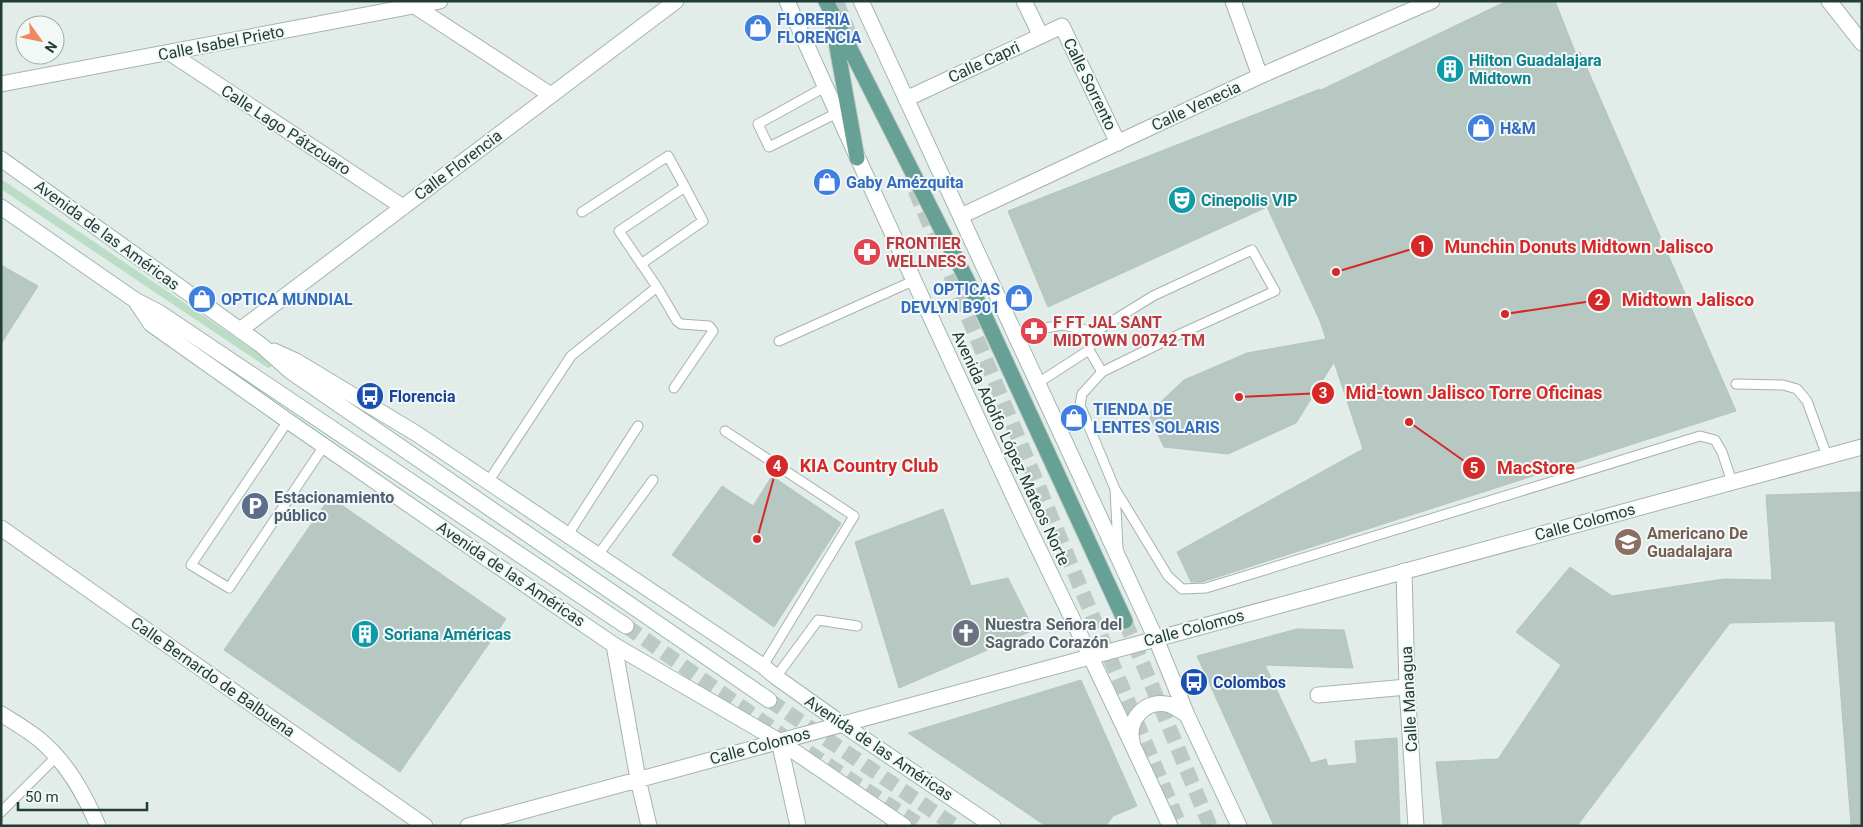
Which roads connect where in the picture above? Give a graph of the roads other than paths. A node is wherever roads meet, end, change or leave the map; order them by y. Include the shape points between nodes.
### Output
1 (440, 1) edge
2 (676, 1) edge
3 (787, 1) edge
4 (861, 1) edge
5 (1024, 1) edge
6 (1233, 1) edge
7 (1432, 1) edge
8 (411, 4) edge
9 (1837, 4) edge
10 (828, 5) edge
11 (1062, 26) joint
12 (1040, 36) junction
13 (1862, 43) edge
14 (170, 53) junction
15 (1260, 76) junction
16 (1, 84) edge
17 (826, 87) junction
18 (551, 95) junction
19 (906, 98) junction
20 (836, 113) junction
21 (1118, 143) junction
22 (857, 158) junction
23 (1, 159) edge
24 (685, 187) junction
25 (1, 207) edge
26 (403, 207) junction
27 (582, 212) dead end
28 (961, 216) junction
29 (640, 264) junction
30 (913, 281) junction
31 (657, 287) junction
32 (135, 300) junction
33 (240, 330) junction
34 (1015, 332) junction
35 (1096, 332) junction
36 (779, 341) dead end
37 (261, 345) junction
38 (1089, 350) junction
39 (1102, 372) junction
40 (1038, 383) junction
41 (1736, 384) dead end
42 (674, 388) dead end
43 (288, 421) junction
44 (638, 426) dead end
45 (725, 431) dead end
46 (324, 446) junction
47 (1862, 447) edge
48 (1827, 456) junction
49 (653, 480) dead end
50 (488, 482) junction
51 (1732, 482) junction
52 (1115, 489) junction
53 (1, 528) edge
54 (567, 536) junction
55 (598, 555) junction
56 (1119, 559) junction
57 (1404, 571) junction
58 (1125, 621) tunnel mouth
59 (626, 626) tunnel mouth
60 (857, 626) dead end
61 (1156, 639) junction
62 (614, 645) junction
63 (1090, 657) junction
64 (763, 666) junction
65 (776, 677) junction
66 (1408, 687) junction
67 (1318, 696) dead end
68 (770, 700) tunnel mouth
69 (1, 714) edge
70 (1187, 715) junction
71 (842, 724) junction
72 (779, 741) junction
73 (1133, 744) junction
74 (57, 756) junction
75 (638, 779) junction
76 (1, 812) edge
77 (500, 822) edge
78 (98, 826) edge
79 (425, 826) edge
80 (468, 826) edge
81 (649, 826) edge
82 (798, 826) edge
83 (904, 826) edge
84 (993, 826) edge
85 (1170, 826) edge
86 (1239, 826) edge
87 (1416, 826) edge

1 - 8 main road, Calle Isabel Prieto
2 - 18 main road, Calle Florencia
3 - 17 main road, Avenida Adolfo López Mateos Norte
4 - 19 main road
5 - 12 main road, Calle Sorrento
6 - 15 main road
7 - 15 main road, Calle Venecia
8 - 14 main road, Calle Isabel Prieto
8 - 18 main road
9 - 13 main road
10 - 22 main road
10 - 58 main road, Avenida Adolfo López Mateos Norte via 982,310
11 - 12 main road, Calle Capri
11 - 21 main road, Calle Sorrento
12 - 19 main road, Calle Capri
14 - 16 main road, Calle Isabel Prieto
14 - 26 main road, Calle Lago Pátzcuaro
15 - 21 main road, Calle Venecia
17 - 20 main road, Avenida Adolfo López Mateos Norte
17 - 20 lane via 758,124 769,146
18 - 26 main road, Calle Florencia
19 - 28 main road
20 - 22 main road, Avenida Adolfo López Mateos Norte
21 - 28 main road, Calle Venecia
22 - 30 main road, Avenida Adolfo López Mateos Norte
23 - 33 main road, Avenida de las Américas
24 - 27 lane via 668,156
24 - 29 lane via 703,221
24 - 29 lane via 620,231
25 - 32 main road, Avenida de las Américas
26 - 33 main road, Calle Florencia
28 - 34 main road
29 - 31 lane
30 - 36 lane
30 - 63 main road, Avenida Adolfo López Mateos Norte
31 - 42 lane via 677,321 708,326 713,331
31 - 50 lane via 570,356
32 - 43 main road, Avenida de las Américas via 150,324
32 - 59 main road, Avenida de las Américas via 160,313
33 - 37 main road, Avenida de las Américas
34 - 35 lane via 1063,325
34 - 40 main road
35 - 38 lane
35 - 39 lane via 1154,296 1252,250 1275,290
37 - 50 main road, Avenida de las Américas via 296,361 417,434
37 - 68 main road, Avenida de las Américas via 290,371
38 - 39 lane
38 - 40 lane
39 - 52 lane via 1082,394 1080,405
40 - 56 main road
41 - 48 lane via 1783,385 1796,389 1807,401
43 - 46 main road, Avenida de las Américas
43 - 46 lane via 191,565 228,588
44 - 54 lane
45 - 64 lane via 854,516
46 - 62 main road, Avenida de las Américas
47 - 48 main road, Calle Colomos
48 - 51 main road, Calle Colomos
49 - 55 lane
50 - 54 main road, Avenida de las Américas
51 - 52 lane via 1715,440 1700,436 1206,588 1182,589 1168,576
51 - 57 main road, Calle Colomos
52 - 56 lane
53 - 79 main road, Calle Bernardo de Balbuena
54 - 55 main road, Avenida de las Américas
55 - 64 main road, Avenida de las Américas
56 - 61 main road
57 - 61 main road, Calle Colomos
57 - 66 main road, Calle Managua
60 - 65 lane via 818,620
61 - 63 main road, Calle Colomos
61 - 70 main road
62 - 72 main road, Avenida de las Américas
62 - 75 main road
63 - 71 main road, Calle Colomos
63 - 73 main road, Avenida Adolfo López Mateos Norte
64 - 65 main road, Avenida de las Américas
65 - 71 main road, Avenida de las Américas
66 - 67 main road
66 - 87 main road, Calle Managua
69 - 74 main road via 39,739
70 - 73 main road via 1166,704 1158,703 1143,709 1131,729
70 - 86 main road
71 - 72 main road, Calle Colomos
71 - 84 main road, Avenida de las Américas
72 - 75 main road, Calle Colomos
72 - 82 main road
72 - 83 main road, Avenida de las Américas
73 - 85 main road, Avenida Adolfo López Mateos Norte
74 - 76 lane
74 - 78 main road via 78,784
75 - 77 main road, Calle Colomos
75 - 81 main road
77 - 80 main road, Calle Colomos

